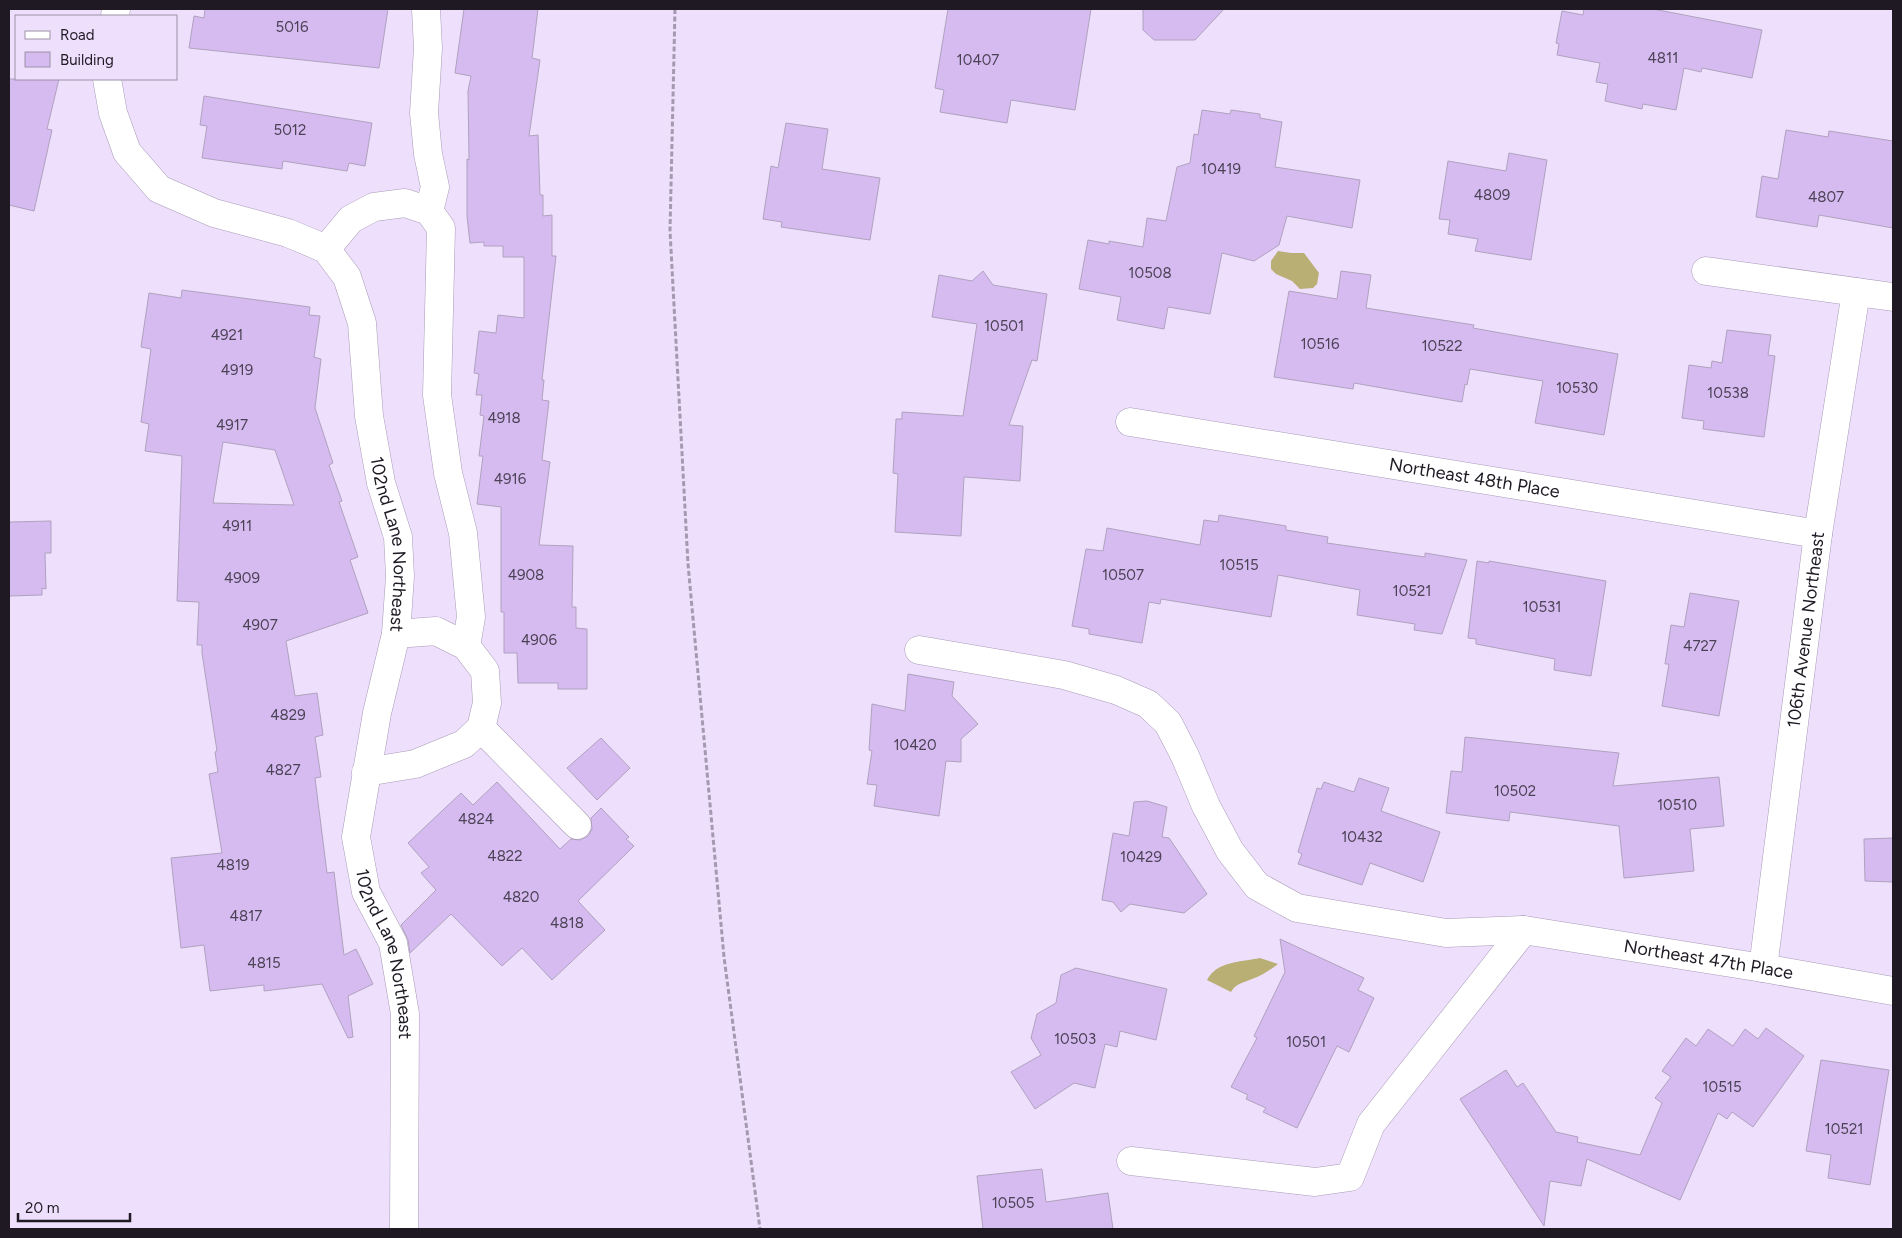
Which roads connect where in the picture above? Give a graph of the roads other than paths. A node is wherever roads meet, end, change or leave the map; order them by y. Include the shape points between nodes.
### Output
1 (426, 9) edge
2 (107, 80) edge
3 (429, 211) junction
4 (326, 250) junction
5 (1706, 271) dead end
6 (1856, 292) junction
7 (1893, 297) edge
8 (1130, 422) dead end
9 (1818, 534) junction
10 (396, 634) junction
11 (466, 646) junction
12 (919, 650) dead end
13 (481, 728) junction
14 (366, 772) junction
15 (577, 826) dead end
16 (1524, 930) junction
17 (1763, 968) junction
18 (1893, 991) edge
19 (1130, 1161) dead end
20 (404, 1229) edge

1 - 3 street via 428,48 424,113 435,186
2 - 4 street, 102nd Lane Northeast via 127,152 159,189 214,213 288,233
3 - 4 street via 405,203 374,206 351,219
3 - 11 street via 441,228 437,394 448,473 463,533 471,617
4 - 10 street, 102nd Lane Northeast via 348,277 362,323 368,416 381,483 398,537 400,576
5 - 6 street
6 - 7 street
6 - 9 street, 106th Avenue Northeast
8 - 9 street, Northeast 48th Place
9 - 17 street, 106th Avenue Northeast
10 - 11 street via 436,631
10 - 14 street, 102nd Lane Northeast
11 - 13 street via 485,671 487,703
12 - 16 street, Northeast 47th Place via 1064,674 1148,704 1168,723 1230,851 1257,886 1297,908 1446,933
13 - 14 street via 464,744 414,764
13 - 15 street
14 - 20 street, 102nd Lane Northeast via 356,836 366,892 393,944 405,1014
16 - 17 street, Northeast 47th Place
16 - 19 street via 1371,1124 1350,1177 1314,1182
17 - 18 street, Northeast 47th Place

